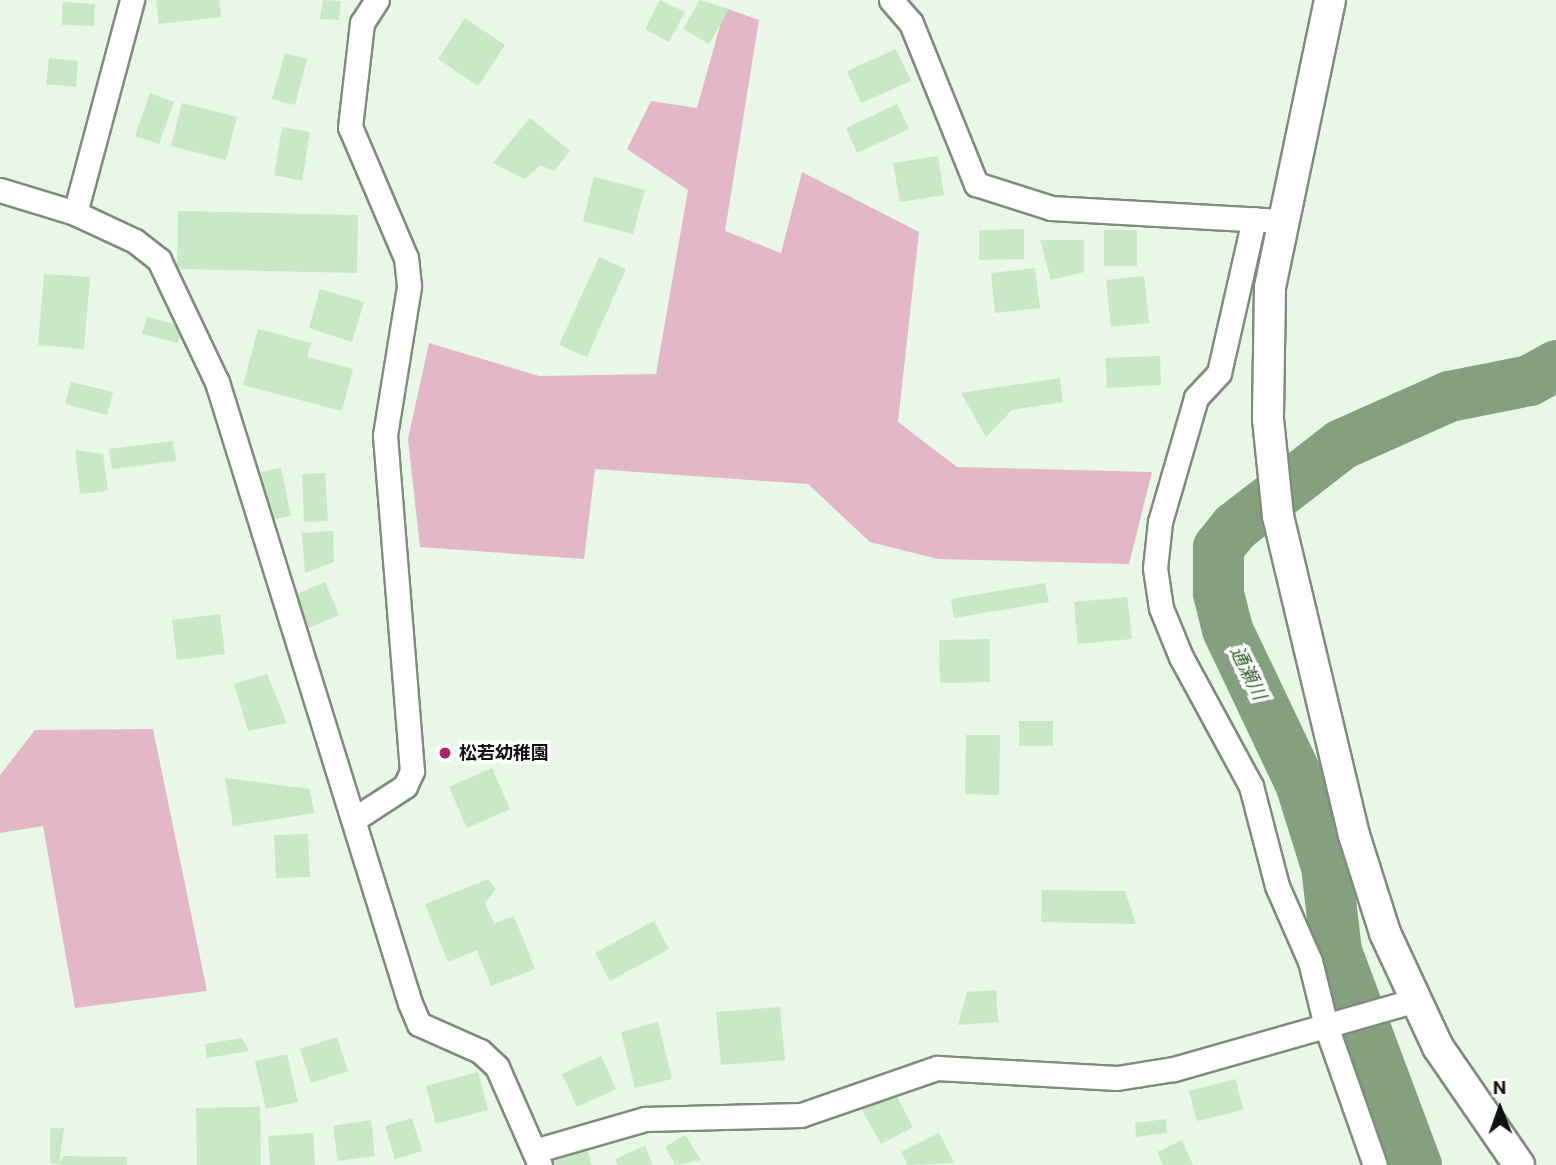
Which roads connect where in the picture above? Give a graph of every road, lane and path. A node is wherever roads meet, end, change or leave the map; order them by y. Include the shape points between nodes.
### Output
1 (132, 0) edge
2 (376, 0) edge
3 (891, 0) edge
4 (1330, 0) edge
5 (0, 190) edge
6 (75, 213) junction
7 (1267, 220) junction
8 (356, 818) junction
9 (1413, 1001) junction
10 (1326, 1026) junction
11 (537, 1158) edge
12 (1375, 1165) edge
13 (1519, 1165) edge

1 - 6 street
2 - 8 street via 362,23 351,127 406,258 409,286 385,435 412,771 405,786
3 - 7 street via 911,23 976,184 1051,208
4 - 7 street
5 - 6 street
6 - 8 street via 135,241 159,260 217,382
7 - 9 street via 1272,466 1278,516 1354,835
7 - 10 street via 1219,373 1196,398 1160,522 1155,568 1161,608 1181,657 1251,786
8 - 11 street via 419,1024 480,1051 497,1067
9 - 10 street
9 - 13 street via 1465,1094
10 - 11 street via 1174,1069 1117,1077 937,1068 801,1115 645,1119
10 - 12 street

